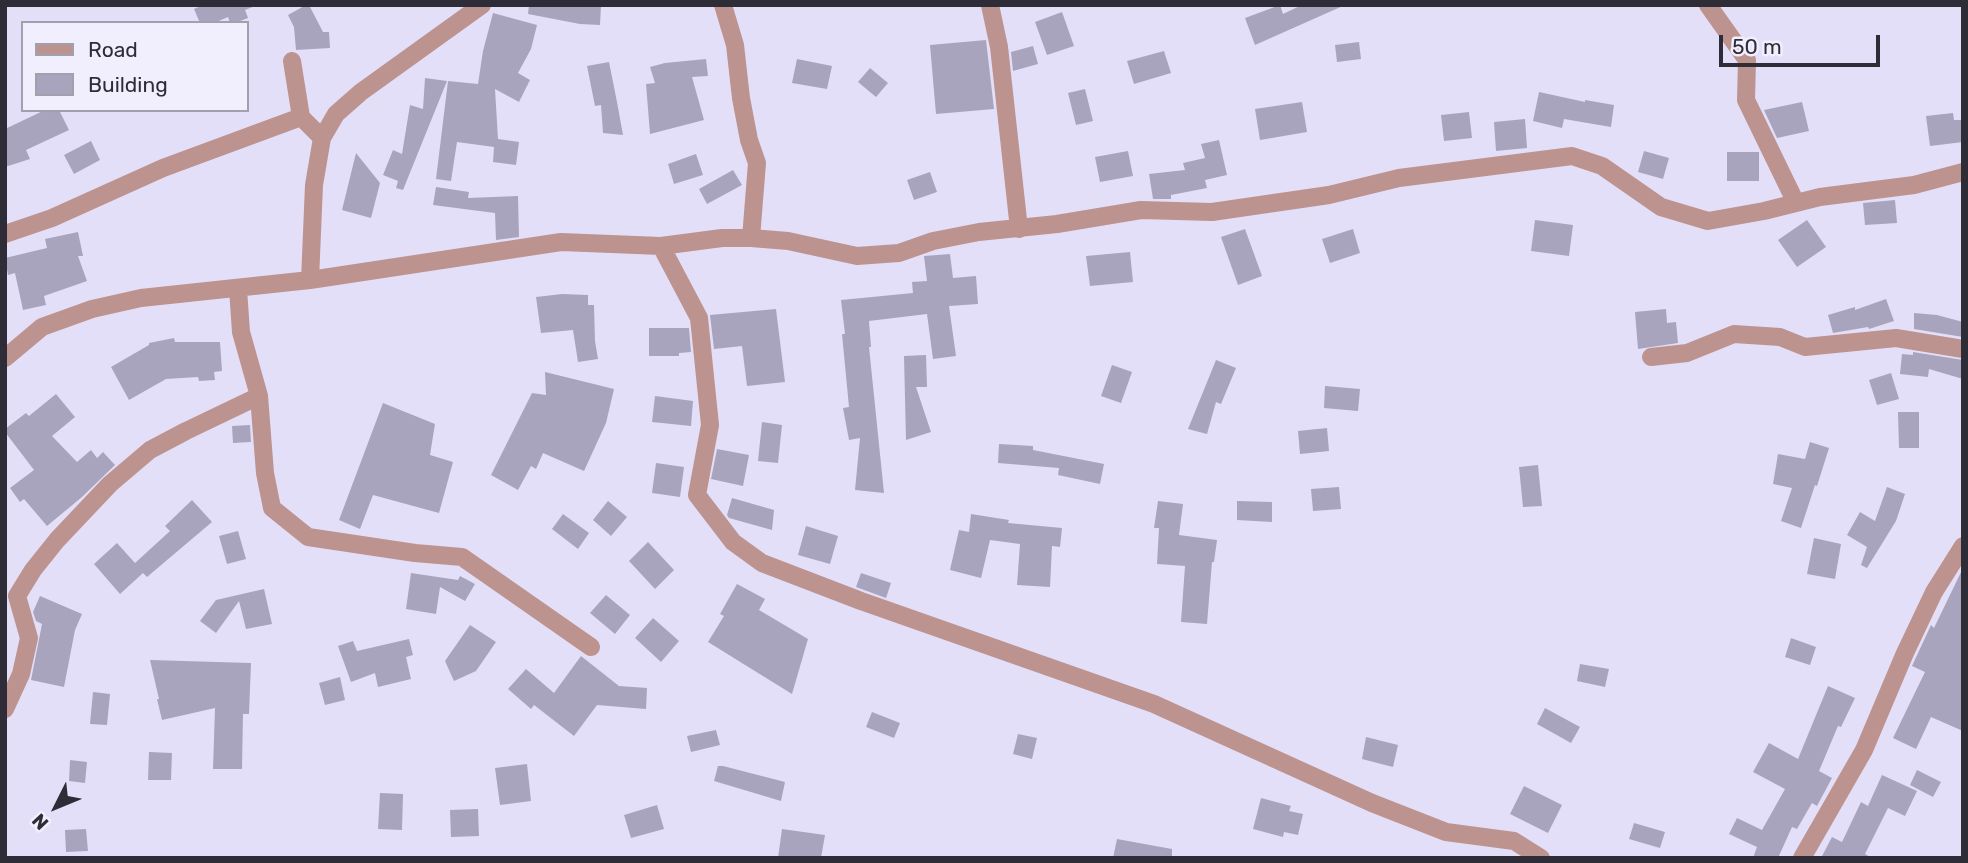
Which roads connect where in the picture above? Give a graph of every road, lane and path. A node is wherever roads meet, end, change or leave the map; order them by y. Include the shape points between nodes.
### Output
1 (482, 5) edge
2 (723, 5) edge
3 (990, 5) edge
4 (1708, 5) edge
5 (292, 61) dead end
6 (301, 117) junction
7 (322, 138) junction
8 (1963, 172) edge
9 (1796, 203) junction
10 (1019, 229) junction
11 (5, 234) edge
12 (751, 238) junction
13 (661, 246) junction
14 (310, 281) junction
15 (238, 289) junction
16 (1963, 349) edge
17 (1651, 357) dead end
18 (5, 358) edge
19 (259, 396) junction
20 (1963, 546) edge
21 (11, 596) edge
22 (592, 647) dead end
23 (5, 709) edge
24 (1541, 858) edge
25 (1802, 858) edge

1 - 7 street via 361,92 336,114
2 - 12 street via 757,163
3 - 10 street via 999,47
4 - 9 street via 1747,60 1746,100
5 - 6 street
6 - 7 street
6 - 11 street
7 - 14 street via 314,185
8 - 9 street
9 - 10 street via 1707,221 1661,206 1602,166 1572,156 1399,178 1329,195 1212,212 1141,210
10 - 12 street via 979,232 899,253 857,256
12 - 13 street
13 - 14 street via 561,242
13 - 24 street via 699,318 710,425 696,495 733,542 762,563 1154,704 1446,832 1514,841
14 - 15 street
15 - 18 street via 141,298 92,309 42,327
15 - 19 street via 241,332
16 - 17 street via 1896,338 1805,347 1780,337 1734,334 1687,353
19 - 21 street via 150,450 110,484
19 - 22 street via 272,508 308,537 462,557
20 - 25 street via 1928,604 1864,750
21 - 23 street via 29,638 21,674

